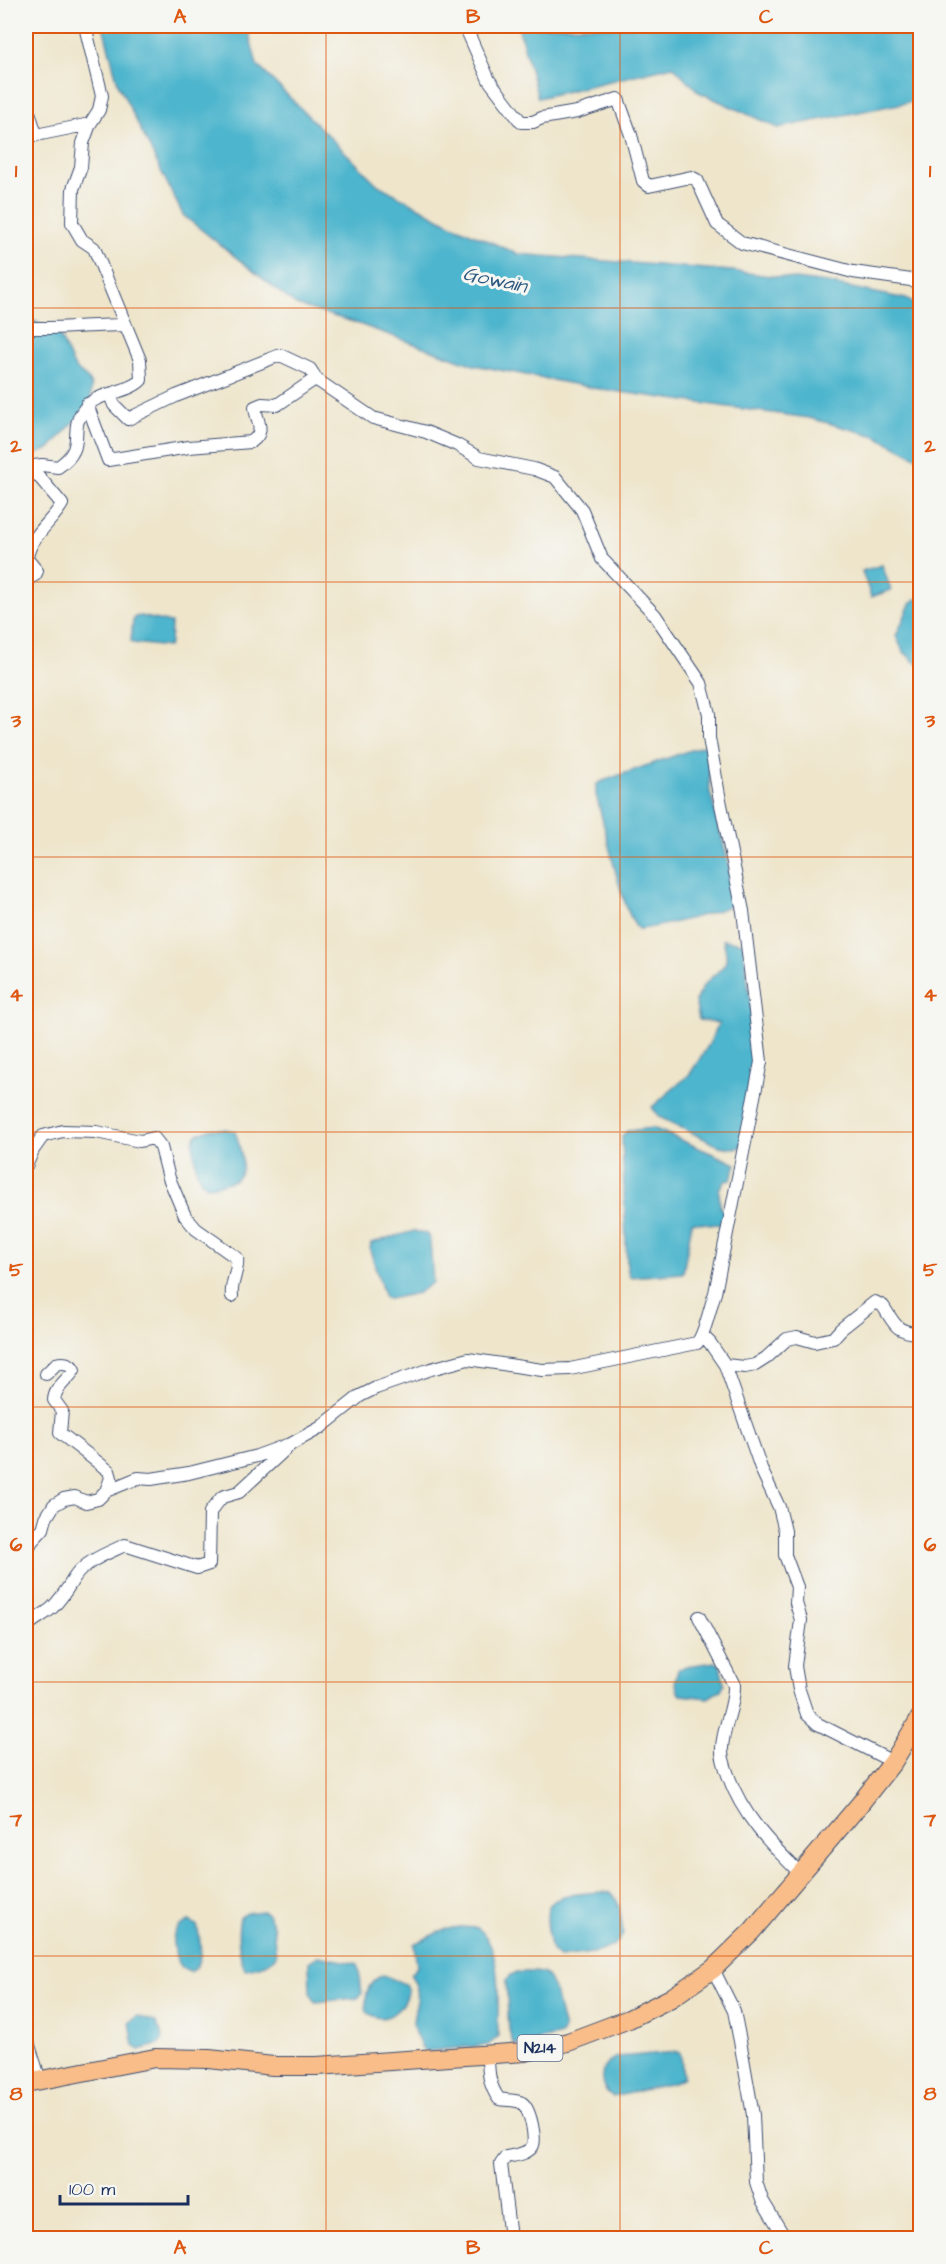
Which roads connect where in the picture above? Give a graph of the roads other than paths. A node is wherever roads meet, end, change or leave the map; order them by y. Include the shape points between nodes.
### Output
1 (85, 26) edge
2 (465, 26) edge
3 (26, 114) edge
4 (90, 124) junction
5 (921, 285) edge
6 (26, 322) edge
7 (125, 325) junction
8 (317, 380) junction
9 (110, 395) junction
10 (87, 405) junction
11 (28, 466) edge
12 (26, 580) edge
13 (26, 1166) edge
14 (232, 1296) dead end
15 (921, 1334) edge
16 (703, 1336) junction
17 (725, 1365) junction
18 (46, 1374) dead end
19 (291, 1444) junction
20 (106, 1491) junction
21 (26, 1552) edge
22 (699, 1617) dead end
23 (26, 1627) edge
24 (921, 1718) edge
25 (893, 1762) junction
26 (800, 1873) junction
27 (713, 1969) junction
28 (26, 2036) edge
29 (488, 2055) junction
30 (33, 2081) edge
31 (510, 2238) edge
32 (785, 2238) edge

1 - 4 street via 102,96
2 - 5 street via 489,80 521,122 577,112 618,99 644,181 649,186 691,177 698,180 717,224 742,243
3 - 4 street via 30,115 36,135
4 - 7 street via 74,189 72,223 82,240 94,248
6 - 7 street via 31,328 63,329
7 - 9 street via 140,360 141,380 134,387
8 - 9 street via 310,369 280,355 128,419
8 - 10 street via 277,405 255,407 260,430 251,441 108,460
8 - 16 street via 373,418 426,432 479,458 555,477 582,510 602,559 656,615 701,683 709,714 718,795 743,911 761,1062
9 - 10 street
10 - 11 street via 76,423 77,445 70,459 58,467
11 - 12 street via 62,504 40,530 28,553 27,559 37,573
13 - 14 street via 43,1136 63,1131 96,1132 140,1141 154,1138 161,1147 185,1216 196,1229 237,1258
15 - 17 street via 898,1329 883,1306 875,1302 833,1338 815,1342 797,1337 787,1339 755,1365
16 - 17 street
16 - 19 street via 697,1343 570,1369 542,1370 468,1359 376,1388
17 - 25 street via 785,1531 785,1555 797,1587 801,1620 795,1666 807,1714 818,1724
18 - 20 street via 56,1364 66,1363 74,1370 54,1394 62,1412 60,1432 109,1471 111,1478
19 - 20 street via 189,1473 138,1478
19 - 23 street via 239,1492 222,1497 210,1512 209,1564 197,1568 125,1545 95,1560 75,1576 67,1593 50,1611
20 - 21 street via 98,1499 86,1502 75,1497 54,1505
22 - 26 street via 734,1685 722,1749 733,1789 766,1839
24 - 25 highway, N214
25 - 26 highway, N214
26 - 27 highway, N214 via 752,1931
27 - 29 highway, N214 via 671,1998 629,2019 568,2042
27 - 32 street via 734,2011 753,2115 756,2182
28 - 30 street
29 - 30 highway, N214 via 317,2066 154,2058
29 - 31 street via 493,2091 499,2099 523,2103 533,2130 532,2148 506,2157 501,2164

